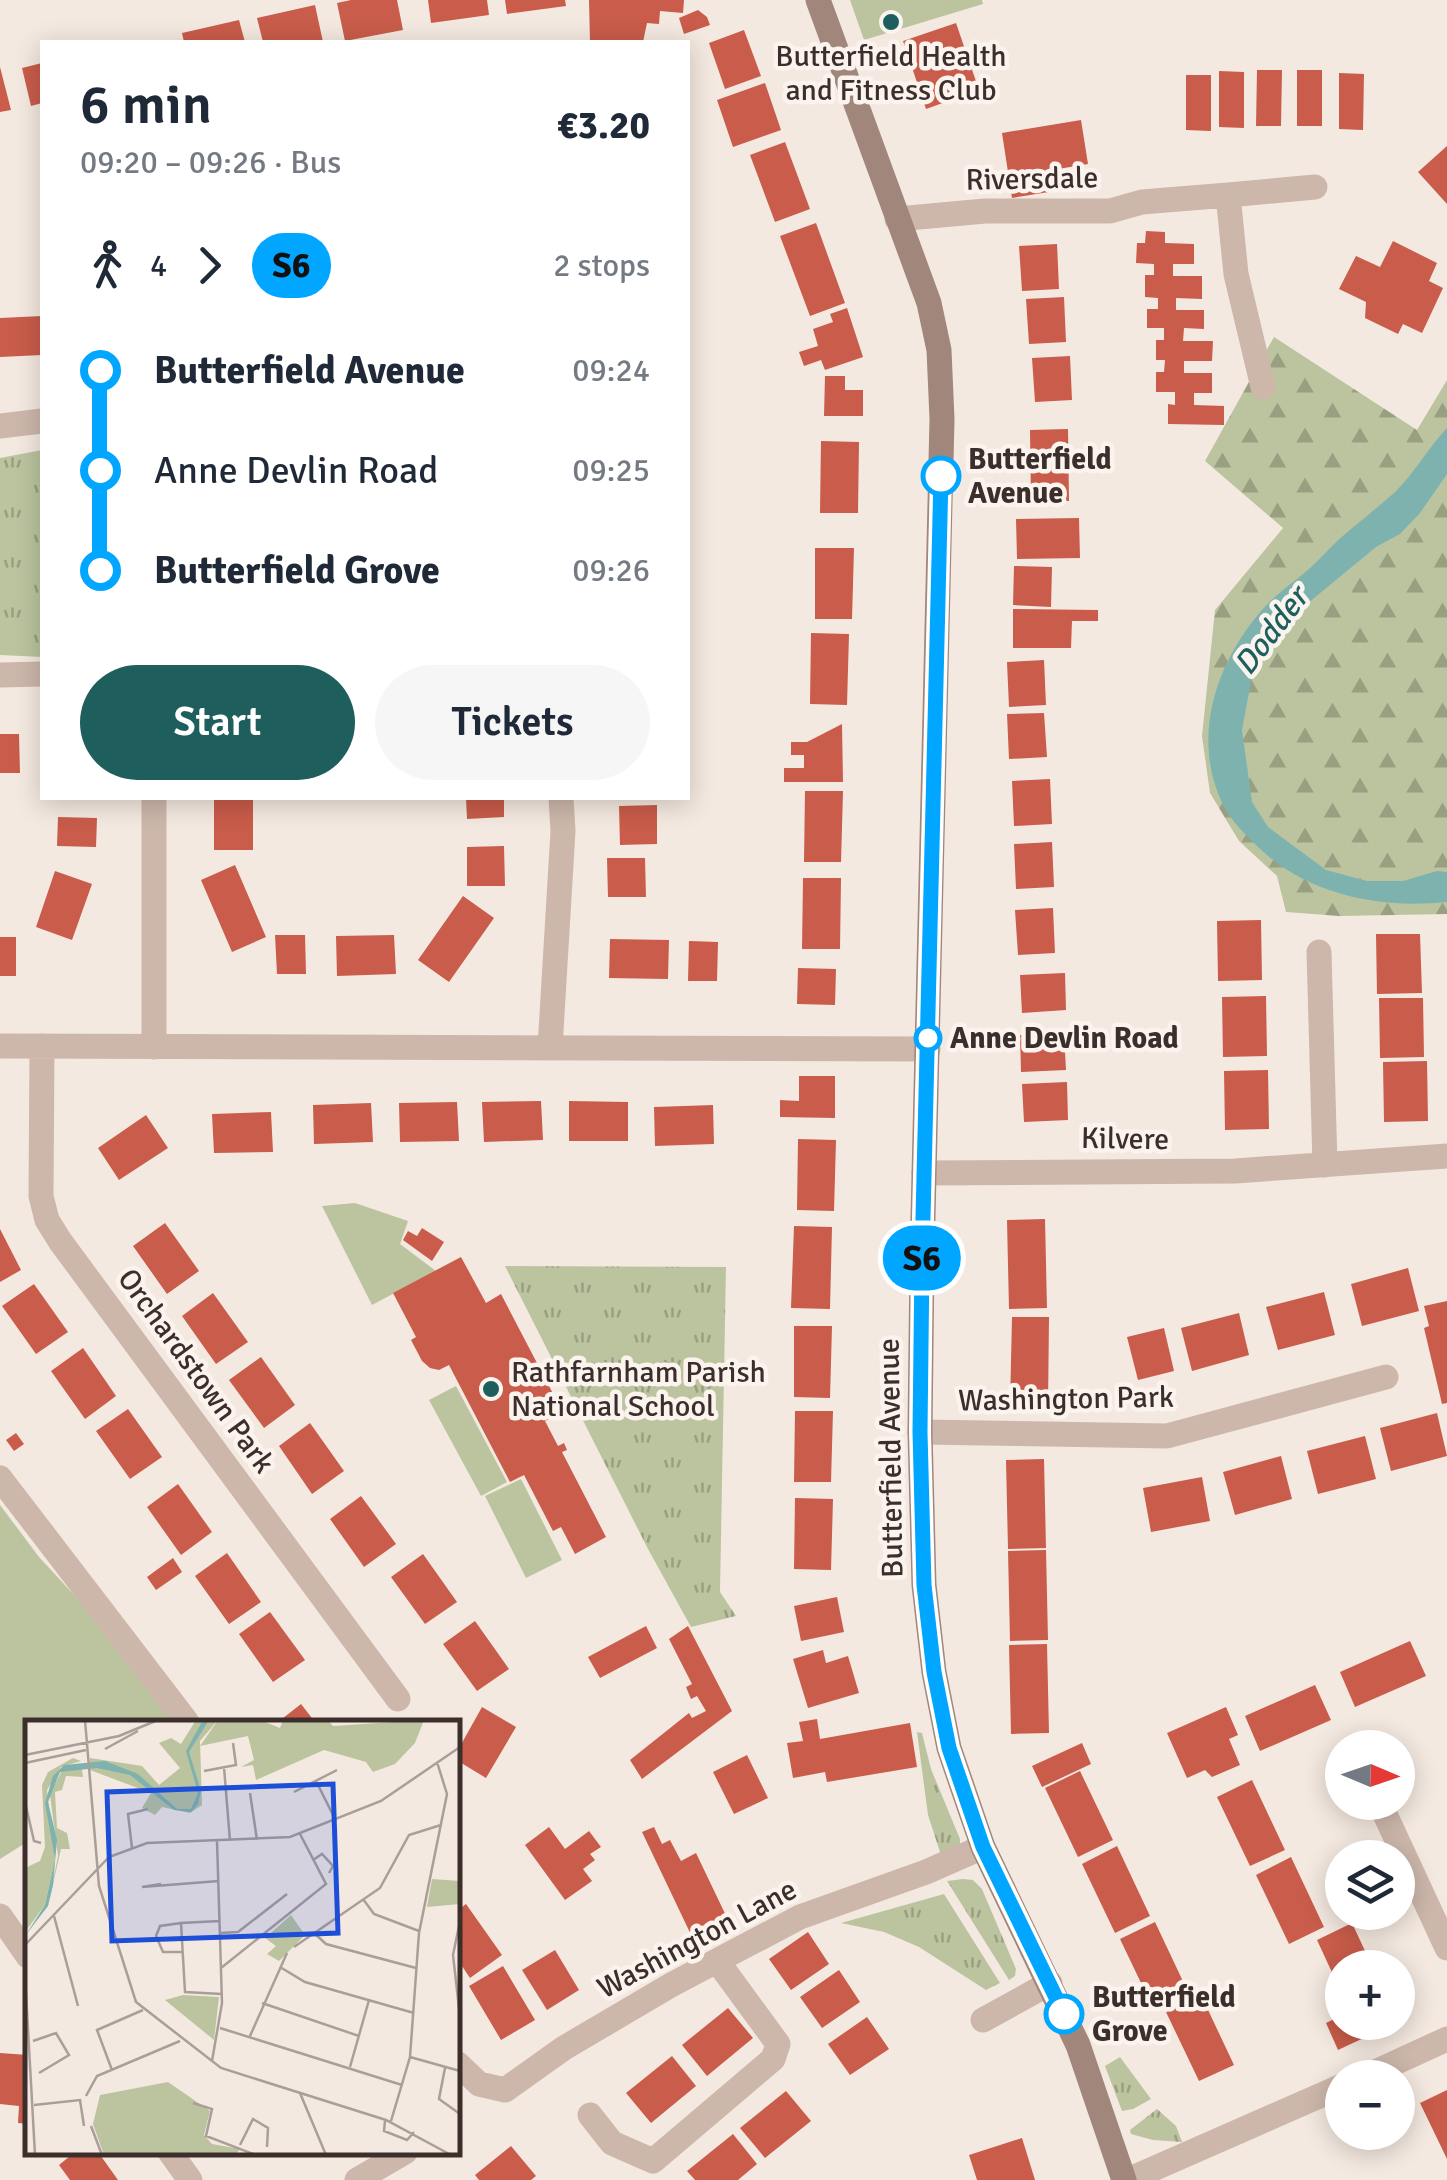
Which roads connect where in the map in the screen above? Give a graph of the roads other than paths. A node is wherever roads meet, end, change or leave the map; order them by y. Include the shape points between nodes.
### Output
1 (818, 0) edge
2 (1315, 186) dead end
3 (1228, 195) junction
4 (897, 219) junction
5 (1264, 387) dead end
6 (40, 421) edge
7 (0, 426) edge
8 (40, 674) edge
9 (0, 675) edge
10 (154, 800) edge
11 (561, 800) edge
12 (1318, 952) dead end
13 (0, 1046) edge
14 (42, 1046) junction
15 (154, 1047) junction
16 (550, 1048) junction
17 (928, 1049) junction
18 (1447, 1156) edge
19 (1325, 1165) junction
20 (924, 1173) junction
21 (1386, 1376) dead end
22 (920, 1432) junction
23 (0, 1478) edge
24 (398, 1699) dead end
25 (185, 1720) edge
26 (1388, 1820) edge
27 (983, 1847) junction
28 (0, 1916) edge
29 (1447, 1948) edge
30 (15, 1952) edge
31 (718, 1962) junction
32 (1050, 1983) junction
33 (983, 2020) dead end
34 (1447, 2039) edge
35 (1401, 2060) edge
36 (460, 2066) edge
37 (1325, 2094) edge
38 (590, 2115) dead end
39 (172, 2155) edge
40 (400, 2155) edge
41 (190, 2180) edge
42 (358, 2180) edge
43 (1126, 2180) edge

1 - 4 main road, Butterfield Avenue
2 - 3 street, Riversdale
3 - 4 street, Riversdale via 1110,211
3 - 5 street via 1236,274
4 - 17 main road, Butterfield Avenue via 928,302 941,371
6 - 7 street
8 - 9 street
10 - 15 street
11 - 16 street
12 - 19 street
13 - 14 street
14 - 15 street
14 - 24 street, Orchardstown Park via 41,1196 47,1220
15 - 16 street
16 - 17 street
17 - 20 main road, Butterfield Avenue
18 - 19 street, Kilvere
19 - 20 street, Kilvere
20 - 22 main road, Butterfield Avenue
21 - 22 street, Washington Park via 1167,1436
22 - 27 main road, Butterfield Avenue via 934,1672 949,1748
23 - 25 street
26 - 29 street
27 - 31 street, Washington Lane via 800,1917
27 - 32 main road, Butterfield Avenue
28 - 30 street
31 - 36 street, Washington Lane via 564,2048 505,2090 480,2084
31 - 38 street via 778,2044 773,2058 653,2160 612,2143
32 - 33 street
32 - 43 main road, Butterfield Avenue
34 - 35 street
37 - 43 street
39 - 41 street
40 - 42 street

